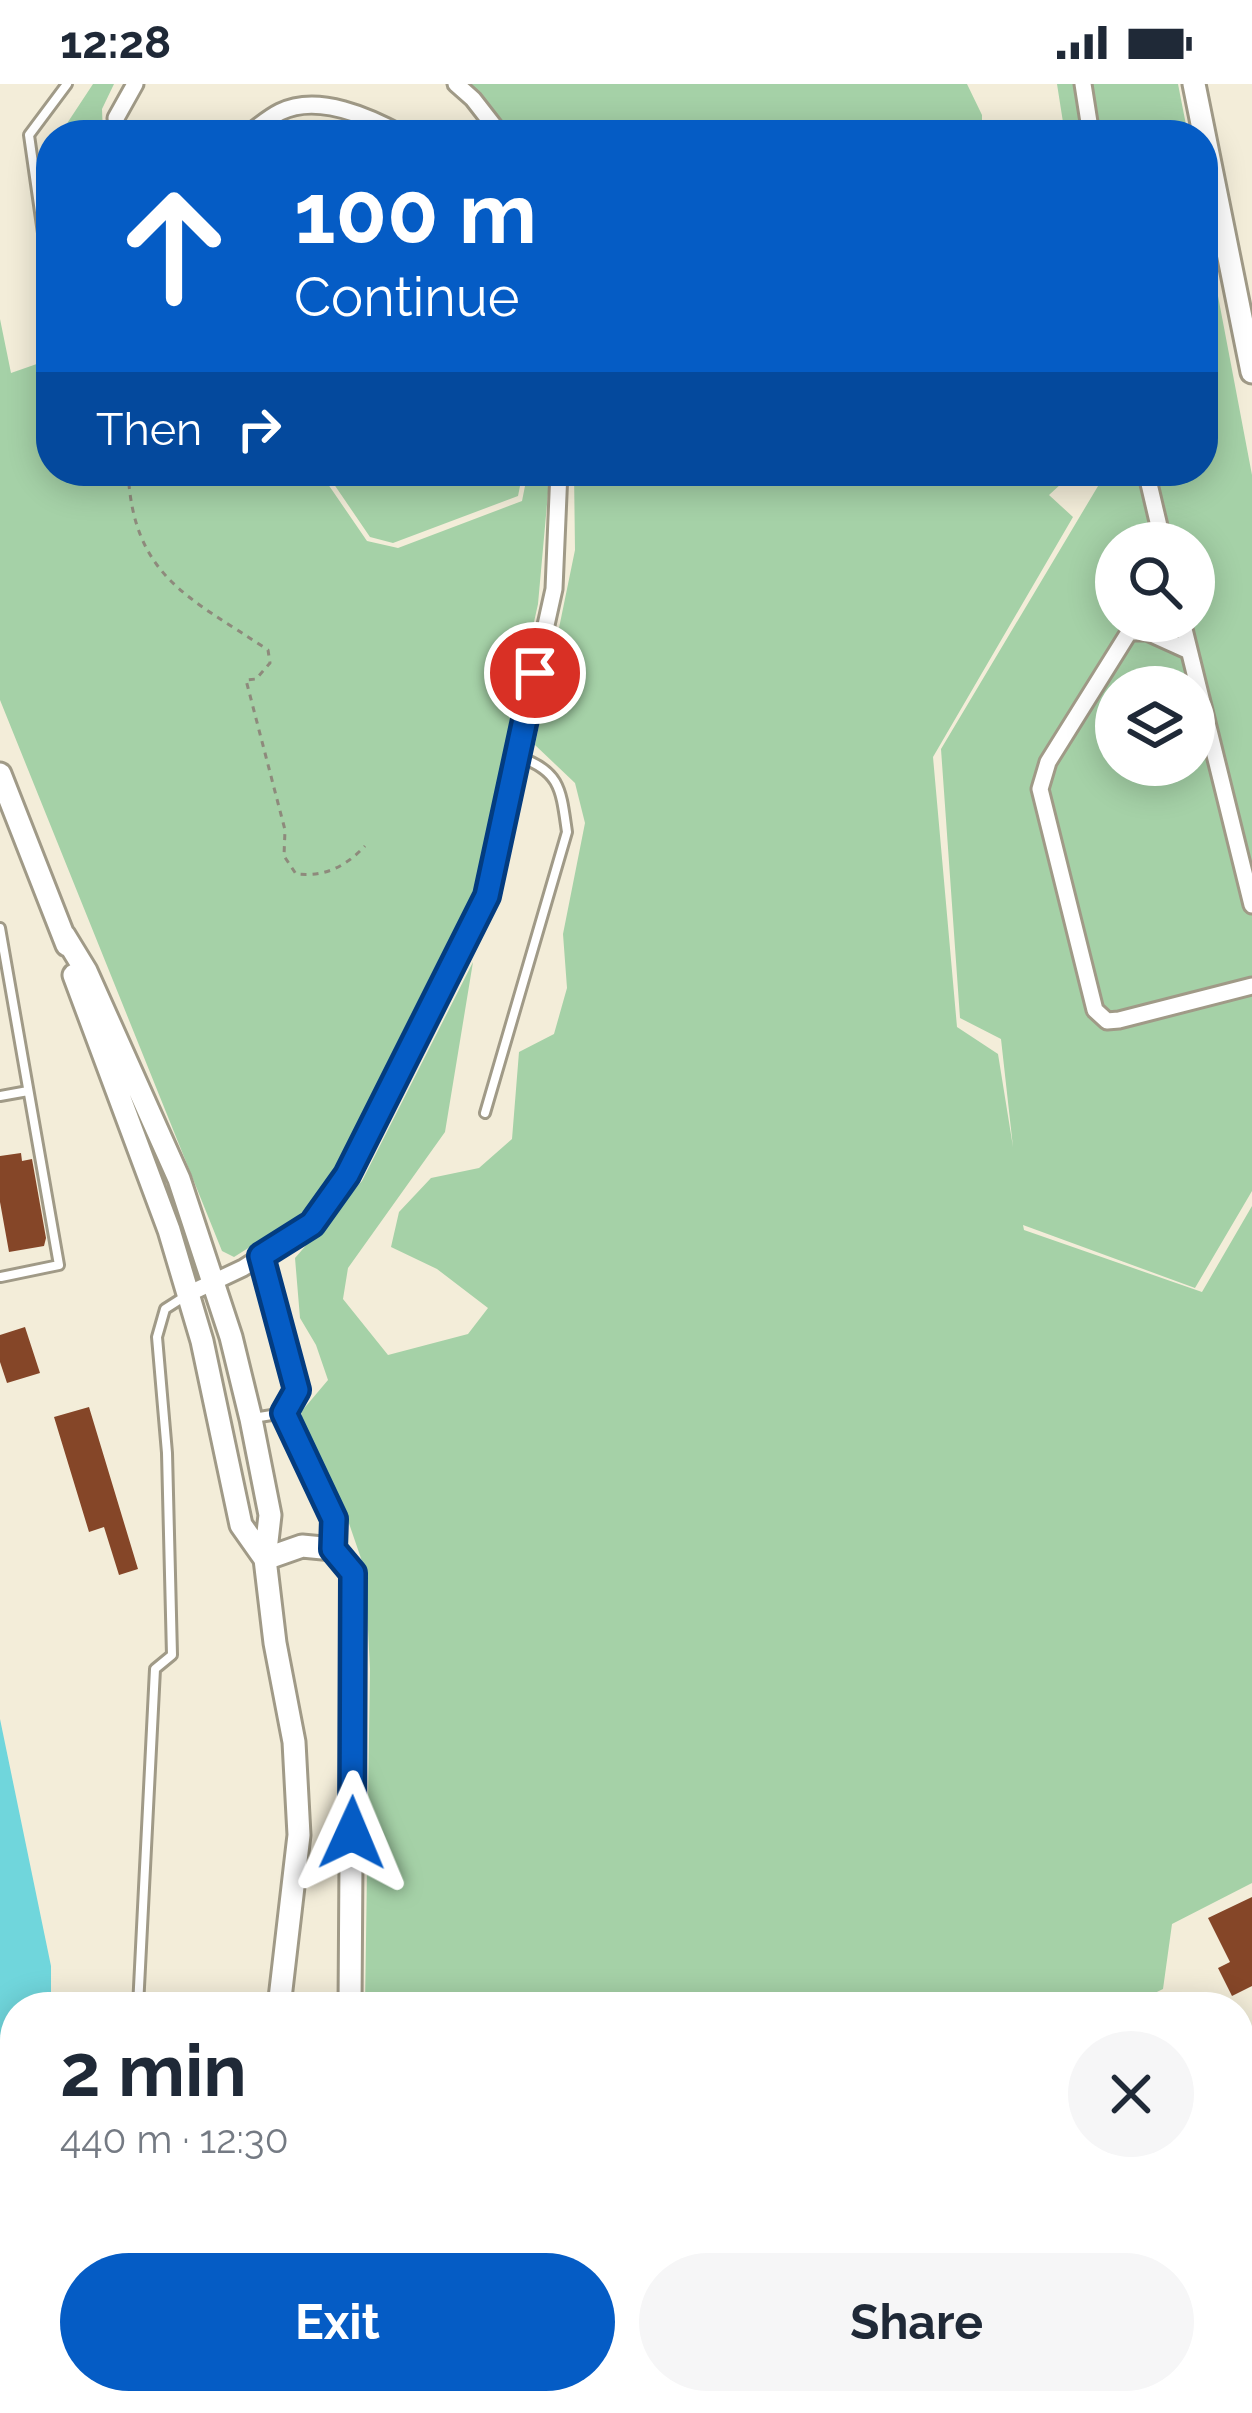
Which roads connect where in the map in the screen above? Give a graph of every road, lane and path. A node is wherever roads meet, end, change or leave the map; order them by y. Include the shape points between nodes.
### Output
1 (67, 84) edge
2 (135, 84) edge
3 (456, 84) edge
4 (1082, 84) edge
5 (1194, 84) edge
6 (40, 120) edge
7 (116, 120) edge
8 (269, 120) edge
9 (376, 120) edge
10 (490, 120) edge
11 (1088, 120) edge
12 (1201, 120) edge
13 (36, 126) edge
14 (36, 184) edge
15 (1218, 203) edge
16 (1252, 372) edge
17 (129, 486) edge
18 (558, 486) edge
19 (1149, 486) edge
20 (1158, 522) edge
21 (1123, 642) edge
22 (1170, 642) edge
23 (1188, 642) edge
24 (1190, 651) junction
25 (517, 756) junction
26 (0, 774) edge
27 (365, 846) dead end
28 (1252, 905) edge
29 (0, 928) edge
30 (64, 935) junction
31 (1252, 986) edge
32 (28, 1090) junction
33 (0, 1096) edge
34 (485, 1113) dead end
35 (261, 1256) junction
36 (1, 1277) edge
37 (214, 1283) junction
38 (188, 1294) junction
39 (284, 1413) junction
40 (250, 1419) junction
41 (333, 1549) junction
42 (265, 1559) junction
43 (139, 1992) edge
44 (281, 1992) edge
45 (350, 1992) edge

1 - 6 lane
2 - 7 street
3 - 10 street
4 - 11 street
5 - 12 street
8 - 9 street via 318,106
13 - 14 lane via 29,135
15 - 16 street
17 - 27 path via 144,549 170,584 268,650 270,663 246,680 285,830 284,856 296,874 316,876
18 - 25 street via 554,590
19 - 20 street
21 - 31 street via 1048,762 1040,789 1095,1010 1119,1020
22 - 24 street
23 - 24 street
24 - 28 street
25 - 34 lane via 542,765 561,789 567,832
25 - 35 street via 487,896 347,1175 312,1224
26 - 30 street
29 - 32 lane
30 - 37 street via 179,1179
30 - 38 street
32 - 33 lane
32 - 36 lane via 59,1265
35 - 37 street
35 - 39 lane via 297,1390
37 - 38 street
37 - 40 street
38 - 42 street via 241,1525
38 - 43 lane via 165,1309 157,1336 172,1655 155,1669
39 - 40 lane
39 - 41 lane via 334,1519
40 - 42 street via 270,1515
41 - 42 street via 302,1546
41 - 45 street via 353,1573 356,1616
42 - 44 street via 294,1742 299,1835

